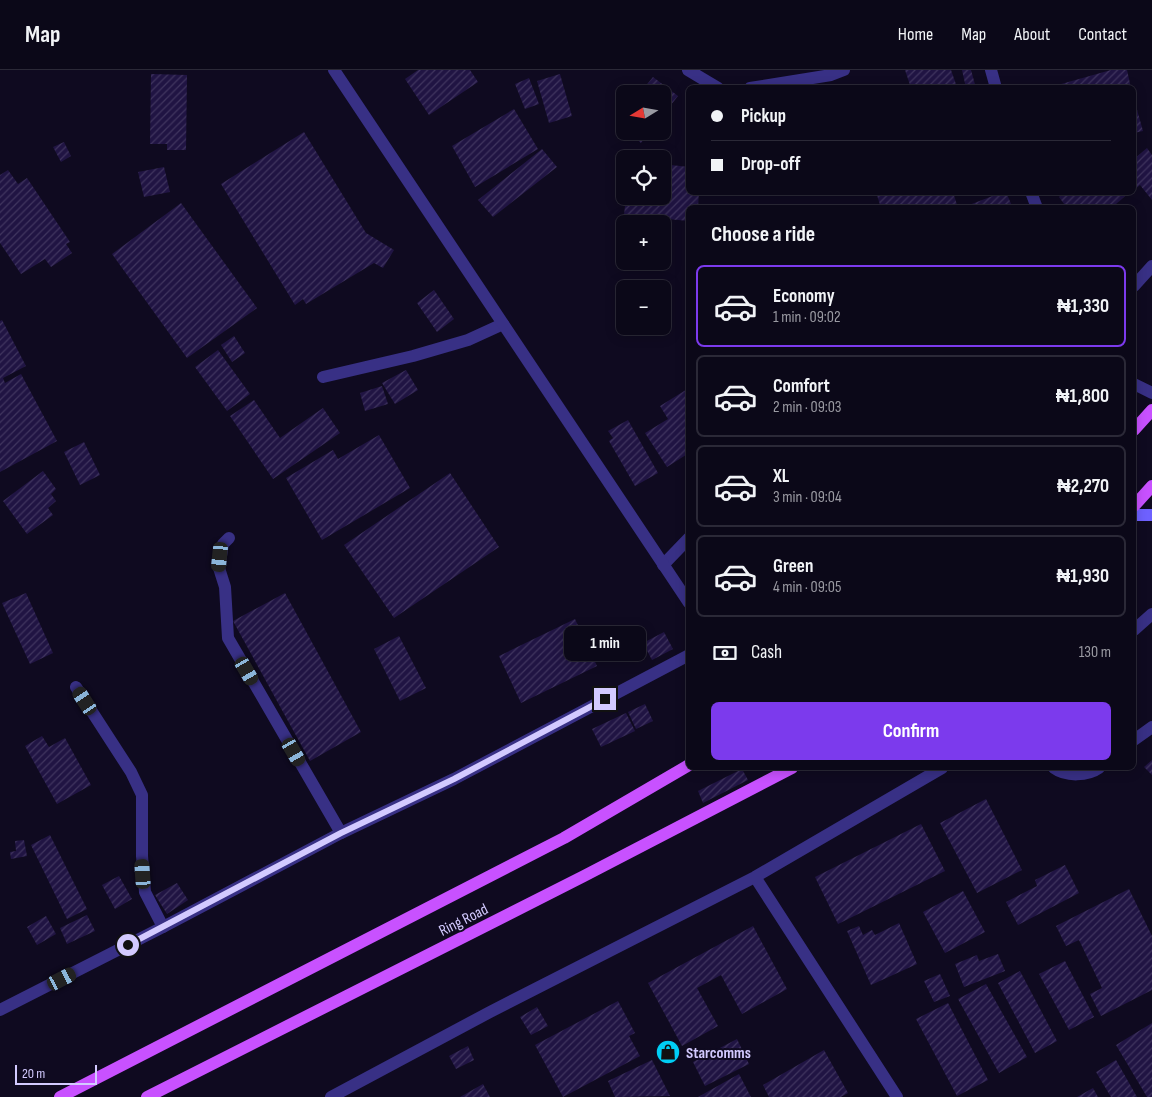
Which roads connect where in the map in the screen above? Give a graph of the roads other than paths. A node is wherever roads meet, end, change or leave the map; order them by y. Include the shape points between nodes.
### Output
1 (334, 70) edge
2 (688, 70) edge
3 (844, 70) edge
4 (991, 70) edge
5 (713, 85) edge
6 (768, 85) edge
7 (995, 85) edge
8 (1152, 266) edge
9 (1136, 284) edge
10 (503, 324) junction
11 (323, 377) dead end
12 (1136, 385) edge
13 (1152, 393) edge
14 (1152, 410) edge
15 (1136, 428) edge
16 (1152, 486) edge
17 (1136, 504) edge
18 (1136, 515) edge
19 (1152, 515) edge
20 (229, 538) dead end
21 (686, 541) edge
22 (663, 565) junction
23 (686, 599) edge
24 (1152, 614) edge
25 (1136, 628) edge
26 (686, 656) edge
27 (76, 687) dead end
28 (1152, 727) edge
29 (1136, 739) edge
30 (686, 767) edge
31 (788, 770) edge
32 (939, 770) edge
33 (1057, 770) edge
34 (1096, 770) edge
35 (341, 833) junction
36 (755, 877) junction
37 (163, 927) junction
38 (0, 1010) edge
39 (60, 1097) edge
40 (147, 1097) edge
41 (332, 1097) edge
42 (897, 1097) edge

1 - 10 street
2 - 5 street
3 - 6 street
4 - 7 street
8 - 9 street
10 - 11 street via 468,340
10 - 22 street
12 - 13 street
14 - 15 main road
16 - 17 main road
18 - 19 street
20 - 35 street via 223,544 218,568 225,587 228,638
21 - 22 street
22 - 23 street
24 - 25 street
26 - 35 street via 454,779
27 - 37 street via 131,772 142,795 145,892
28 - 29 street
30 - 39 main road, Ring Road via 564,838
31 - 40 main road, Ring Road
32 - 36 street
33 - 34 street via 1075,774
35 - 37 street
36 - 41 street via 490,1012
36 - 42 street
37 - 38 street

